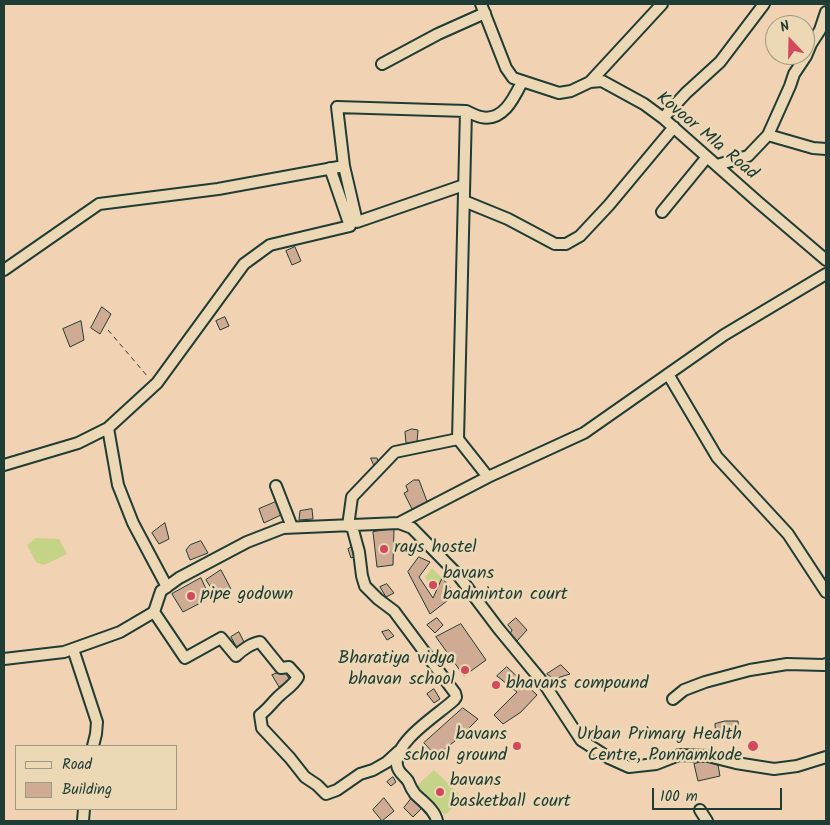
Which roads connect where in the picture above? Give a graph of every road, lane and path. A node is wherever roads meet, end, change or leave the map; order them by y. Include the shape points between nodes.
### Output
1 (662, 4) edge
2 (764, 4) edge
3 (483, 8) edge
4 (826, 12) edge
5 (382, 64) dead end
6 (522, 82) junction
7 (590, 82) junction
8 (466, 111) junction
9 (663, 118) junction
10 (674, 128) junction
11 (768, 135) junction
12 (826, 149) edge
13 (708, 157) junction
14 (344, 166) junction
15 (717, 166) junction
16 (330, 168) junction
17 (464, 185) junction
18 (464, 201) junction
19 (662, 212) dead end
20 (826, 260) edge
21 (4, 270) edge
22 (826, 274) edge
23 (108, 330) dead end
24 (668, 374) junction
25 (156, 384) junction
26 (108, 428) junction
27 (458, 439) junction
28 (4, 465) edge
29 (488, 477) junction
30 (276, 486) dead end
31 (399, 523) junction
32 (351, 526) junction
33 (292, 527) junction
34 (167, 587) junction
35 (826, 592) edge
36 (154, 612) junction
37 (73, 649) junction
38 (4, 659) edge
39 (826, 664) edge
40 (673, 699) dead end
41 (93, 745) edge
42 (399, 751) junction
43 (826, 757) edge
44 (700, 810) dead end
45 (437, 821) edge
46 (707, 821) edge

1 - 7 street
2 - 9 street via 720,62
3 - 5 street
3 - 6 street via 506,68 513,78
4 - 11 street via 820,30 794,74
6 - 7 street via 560,93
6 - 8 street via 513,102 498,114 482,117
7 - 9 street, Kovoor Mla Road via 602,81
8 - 14 street via 337,107
8 - 17 street
9 - 10 street, Kovoor Mla Road
10 - 13 street, Kovoor Mla Road
10 - 18 street via 609,205 580,236 566,244 554,244 508,219
11 - 12 street
11 - 15 street via 748,156
13 - 15 street, Kovoor Mla Road
13 - 19 street
14 - 16 street
14 - 17 street via 358,222
15 - 20 street, Kovoor Mla Road
16 - 21 street via 218,189 99,204
16 - 25 street via 350,226 270,245 244,264
17 - 18 street
18 - 27 street
22 - 24 street via 724,335
23 - 25 path
24 - 29 street via 584,433
24 - 35 street via 717,457 788,534
25 - 26 street
26 - 28 street via 78,443
26 - 34 street via 118,485 133,523
27 - 29 street
27 - 32 street via 395,452 352,497
29 - 31 street
30 - 33 street
31 - 32 street
31 - 43 street via 412,528 458,575 545,685 582,740 609,758 629,767 656,764 679,754 708,756 774,769
32 - 33 street
32 - 42 street via 365,586 394,610 456,697
33 - 34 street via 247,542
34 - 36 street via 161,591
36 - 37 street via 120,632
36 - 42 street via 185,658 221,638 236,656 260,642 281,668 289,667 298,677 295,684 260,715 262,728 305,777 326,794 338,790 360,774 374,770
37 - 38 street
37 - 41 street via 97,722
39 - 40 street via 787,664 750,670 705,682 684,690
42 - 45 street via 397,768
44 - 46 street

